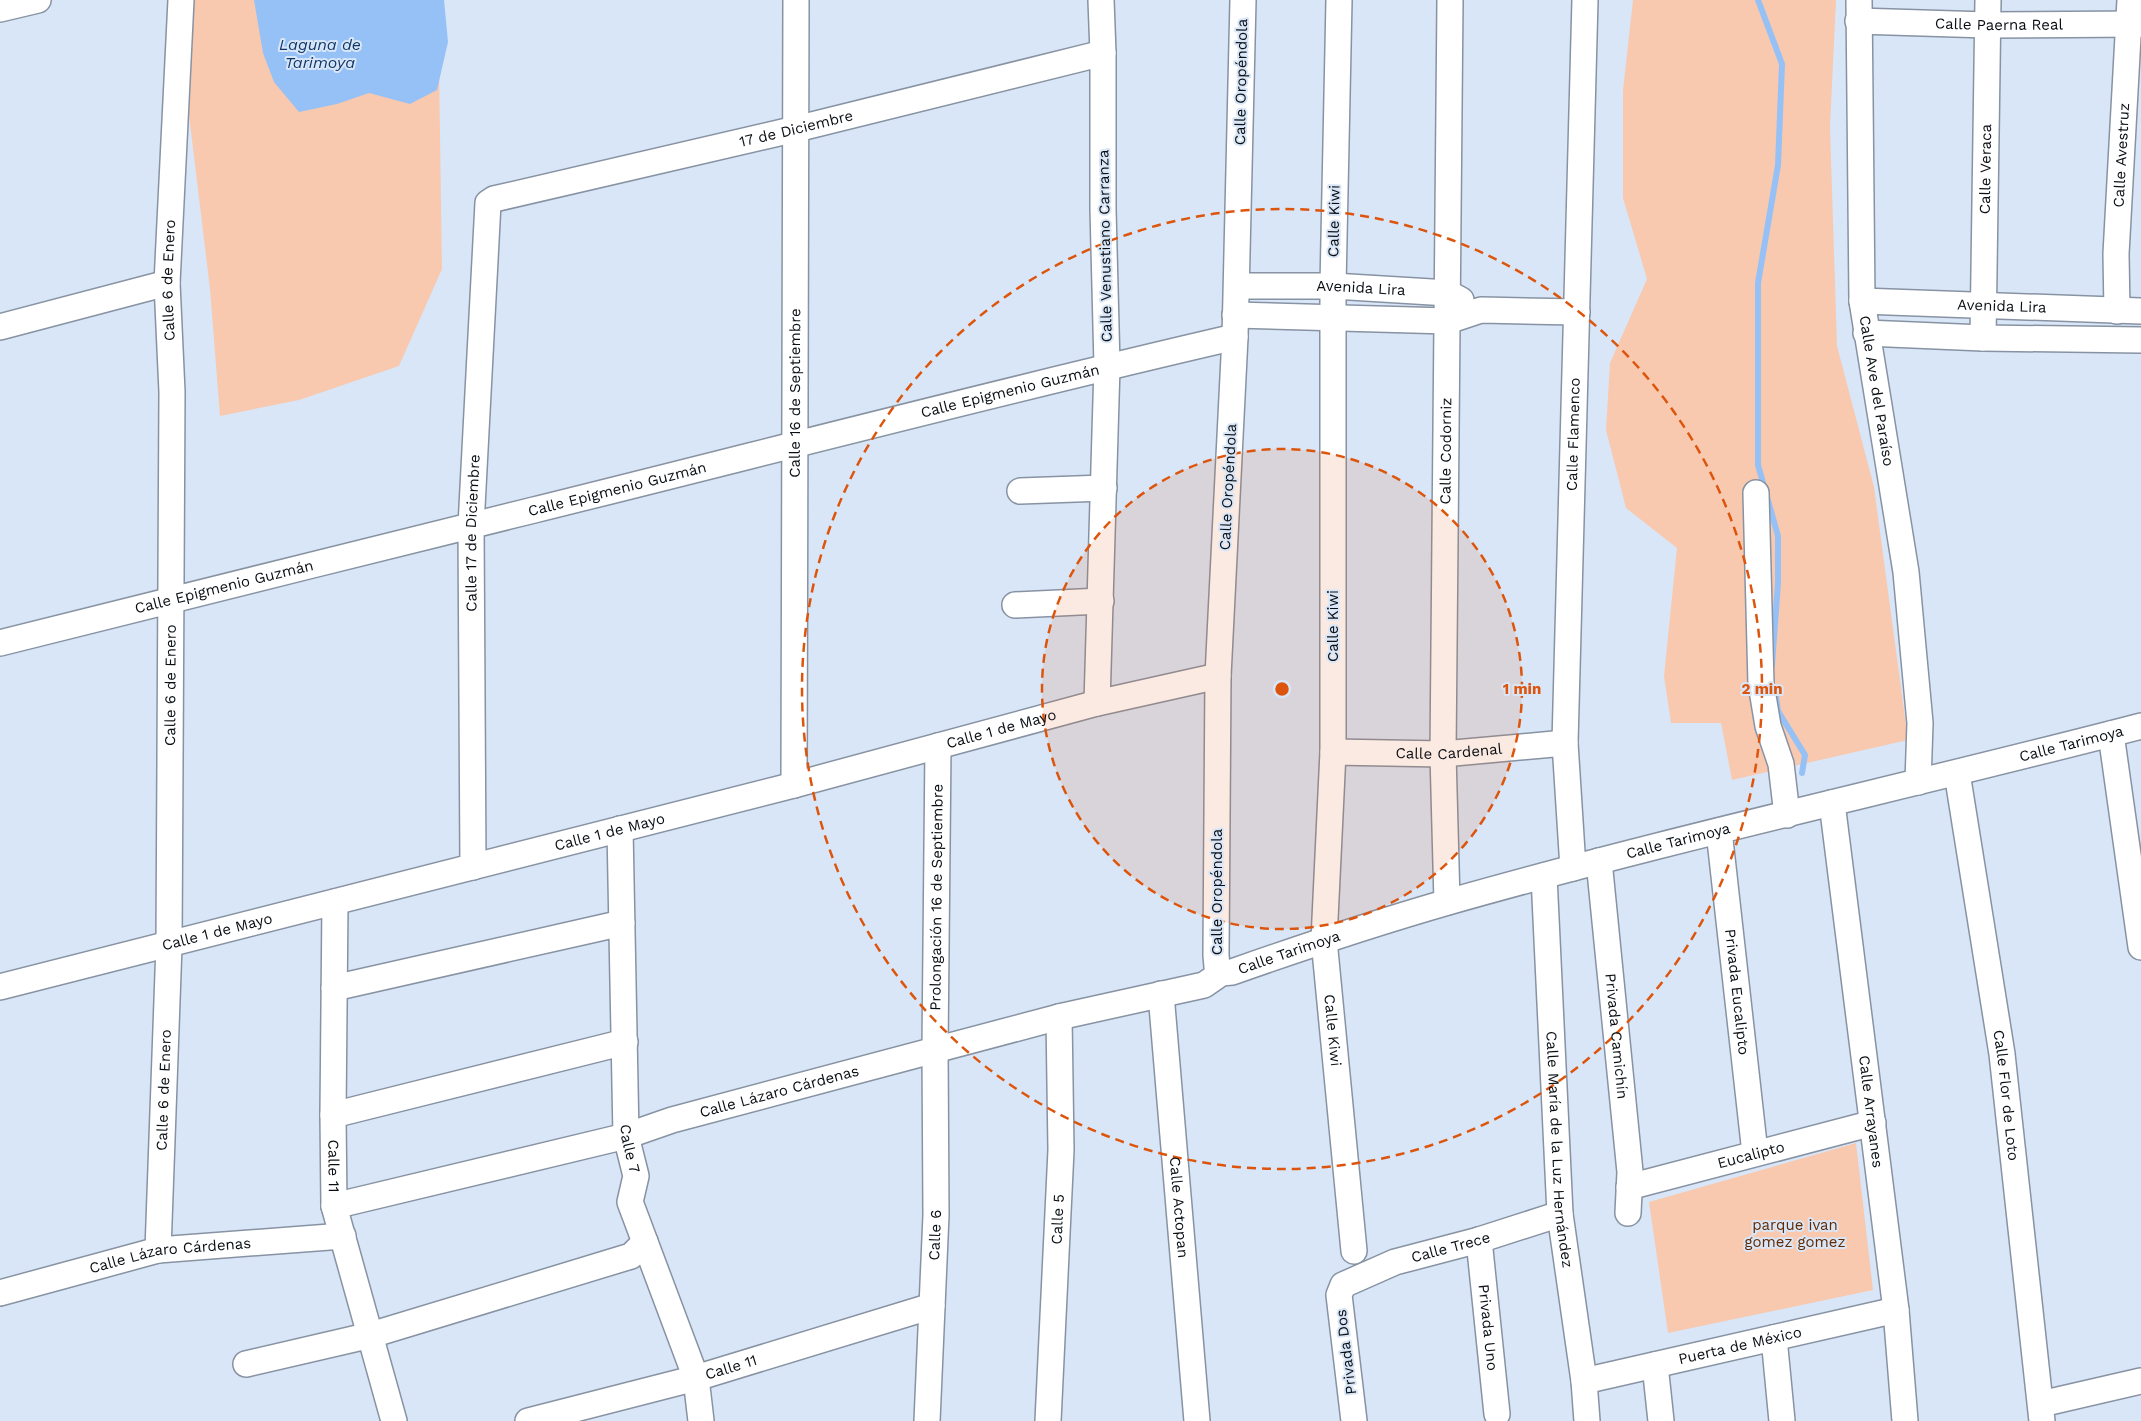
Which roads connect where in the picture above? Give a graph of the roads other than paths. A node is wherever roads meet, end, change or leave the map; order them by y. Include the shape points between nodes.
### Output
1 (38, 0) edge
2 (181, 0) edge
3 (796, 0) edge
4 (1101, 0) edge
5 (1243, 0) edge
6 (1339, 0) edge
7 (1450, 0) edge
8 (1585, 0) edge
9 (1988, 0) edge
10 (0, 9) edge
11 (1859, 10) edge
12 (2133, 16) edge
13 (1987, 26) junction
14 (1103, 53) junction
15 (796, 129) junction
16 (491, 200) joint
17 (167, 283) junction
18 (1237, 286) junction
19 (1333, 286) junction
20 (1448, 293) junction
21 (1862, 301) junction
22 (1984, 306) junction
23 (1482, 310) junction
24 (2129, 311) edge
25 (1577, 312) junction
26 (1333, 319) junction
27 (1448, 320) junction
28 (1235, 326) junction
29 (0, 327) edge
30 (1866, 332) junction
31 (1984, 338) junction
32 (2141, 340) edge
33 (1107, 366) junction
34 (794, 445) junction
35 (1104, 488) junction
36 (1020, 491) dead end
37 (1756, 493) dead end
38 (471, 526) junction
39 (171, 598) junction
40 (1101, 601) junction
41 (1015, 605) dead end
42 (0, 643) edge
43 (1218, 676) junction
44 (1096, 703) junction
45 (2141, 726) edge
46 (2111, 734) junction
47 (1565, 743) junction
48 (938, 746) junction
49 (1333, 752) junction
50 (1443, 754) junction
51 (1957, 772) junction
52 (1918, 782) junction
53 (794, 785) junction
54 (1832, 803) junction
55 (1787, 815) junction
56 (620, 829) junction
57 (1719, 831) junction
58 (1599, 861) junction
59 (473, 867) junction
60 (1573, 868) junction
61 (1544, 876) junction
62 (335, 902) junction
63 (1447, 902) junction
64 (622, 923) junction
65 (1324, 940) junction
66 (169, 945) junction
67 (2141, 948) edge
68 (1220, 972) junction
69 (0, 987) edge
70 (334, 988) junction
71 (1161, 994) junction
72 (1059, 1017) junction
73 (626, 1042) junction
74 (935, 1049) junction
75 (333, 1115) junction
76 (672, 1120) junction
77 (1873, 1124) junction
78 (626, 1136) junction
79 (1755, 1153) junction
80 (636, 1176) junction
81 (1629, 1187) junction
82 (334, 1206) junction
83 (1628, 1212) dead end
84 (1560, 1214) junction
85 (343, 1236) junction
86 (1479, 1240) junction
87 (645, 1242) junction
88 (158, 1250) junction
89 (1354, 1251) dead end
90 (1344, 1285) joint
91 (0, 1293) edge
92 (932, 1306) junction
93 (1896, 1310) junction
94 (371, 1336) junction
95 (1774, 1338) junction
96 (246, 1364) dead end
97 (1655, 1365) junction
98 (696, 1378) junction
99 (1584, 1381) junction
100 (2141, 1381) edge
101 (2042, 1413) edge
102 (1497, 1414) dead end
103 (394, 1421) edge
104 (528, 1421) edge
105 (702, 1421) edge
106 (927, 1421) edge
107 (1048, 1421) edge
108 (1197, 1421) edge
109 (1354, 1421) edge
110 (1587, 1421) edge
111 (1661, 1421) edge
112 (1782, 1421) edge
113 (1905, 1421) edge

1 - 10 street
2 - 17 street, Calle 6 de Enero
3 - 15 street, Calle 16 de Septiembre
4 - 14 street, Calle Venustiano Carranza
5 - 18 street, Calle Oropéndola
6 - 19 street, Calle Kiwi
7 - 20 street, Calle Codorniz
8 - 25 street, Calle Flamenco
9 - 13 street, Calle Veraca
11 - 13 street, Calle Paerna Real
11 - 21 street, Calle Ave del Paraíso
12 - 13 street, Calle Paerna Real
12 - 24 street, Calle Avestruz via 2116,254
13 - 22 street, Calle Veraca
14 - 15 street, 17 de Diciembre
14 - 33 street, Calle Venustiano Carranza
15 - 16 street, 17 de Diciembre
15 - 34 street, Calle 16 de Septiembre
16 - 38 street, Calle 17 de Diciembre via 487,206
17 - 29 street
17 - 39 street, Calle 6 de Enero via 172,392
18 - 19 street, Avenida Lira
18 - 28 street, Calle Oropéndola
19 - 20 street, Avenida Lira
19 - 26 street, Calle Kiwi
20 - 23 street, Avenida Lira
20 - 27 street, Calle Codorniz
21 - 22 street, Avenida Lira
21 - 30 street, Calle Ave del Paraíso
22 - 24 street, Avenida Lira
22 - 31 street, Calle Veraca
23 - 25 street, Avenida Lira
23 - 27 street, Avenida Lira
25 - 47 street, Calle Flamenco
26 - 27 street, Avenida Lira
26 - 28 street, Avenida Lira
26 - 49 street, Calle Kiwi
27 - 50 street, Calle Codorniz
28 - 33 street, Calle Epigmenio Guzmán
28 - 43 street, Calle Oropéndola
30 - 31 street, Avenida Lira
30 - 52 street, Calle Ave del Paraíso via 1906,572 1920,723
31 - 32 street, Avenida Lira
33 - 34 street, Calle Epigmenio Guzmán
33 - 35 street, Calle Venustiano Carranza
34 - 38 street, Calle Epigmenio Guzmán
34 - 53 street, Calle 16 de Septiembre
35 - 36 street
35 - 40 street, Calle Venustiano Carranza
37 - 55 street via 1761,684 1768,726 1781,764
38 - 39 street, Calle Epigmenio Guzmán
38 - 59 street, Calle 17 de Diciembre
39 - 42 street, Calle Epigmenio Guzmán
39 - 66 street, Calle 6 de Enero
40 - 41 street
40 - 44 street, Calle Venustiano Carranza
43 - 44 street, Calle 1 de Mayo
43 - 68 street, Calle Oropéndola via 1216,955
44 - 48 street, Calle 1 de Mayo
45 - 46 street, Calle Tarimoya
46 - 51 street, Calle Tarimoya
46 - 67 street
47 - 50 street, Calle Cardenal
47 - 60 street, Calle Flamenco
48 - 53 street, Calle 1 de Mayo
48 - 74 street, Prolongación 16 de Septiembre
49 - 50 street, Calle Cardenal
49 - 65 street, Calle Kiwi
50 - 63 street, Calle Codorniz
51 - 52 street, Calle Tarimoya
51 - 101 street, Calle Flor de Loto via 2002,1054
52 - 54 street, Calle Tarimoya
53 - 56 street, Calle 1 de Mayo
54 - 55 street, Calle Tarimoya
54 - 77 street, Calle Arrayanes
55 - 57 street, Calle Tarimoya
56 - 59 street, Calle 1 de Mayo
56 - 64 street, Calle 7
57 - 58 street, Calle Tarimoya
57 - 79 street, Privada Eucalipto
58 - 60 street, Calle Tarimoya
58 - 81 street, Privada Camichín
59 - 62 street, Calle 1 de Mayo
60 - 61 street, Calle Tarimoya
61 - 63 street, Calle Tarimoya
61 - 84 street, Calle María de la Luz Hernández
62 - 66 street, Calle 1 de Mayo
62 - 70 street, Calle 11
63 - 65 street, Calle Tarimoya
64 - 70 street
64 - 73 street, Calle 7
65 - 68 street, Calle Tarimoya via 1232,972
65 - 89 street, Calle Kiwi
66 - 69 street, Calle 1 de Mayo
66 - 88 street, Calle 6 de Enero
68 - 71 street, Calle Lázaro Cárdenas via 1204,985
70 - 75 street, Calle 11
71 - 72 street, Calle Lázaro Cárdenas
71 - 108 street, Calle Actopan
72 - 74 street, Calle Lázaro Cárdenas
72 - 107 street, Calle 5 via 1061,1150
73 - 75 street
73 - 78 street, Calle 7
74 - 76 street, Calle Lázaro Cárdenas
74 - 92 street, Calle 6 via 936,1215
75 - 82 street, Calle 11
76 - 78 street, Calle Lázaro Cárdenas
76 - 80 street via 642,1150
77 - 79 street, Eucalipto
77 - 93 street, Calle Arrayanes
78 - 80 street, Calle 7
78 - 82 street, Calle Lázaro Cárdenas
79 - 81 street, Eucalipto
80 - 87 street, Calle 7 via 630,1202
81 - 83 street, Privada Camichín
82 - 85 street, Calle 11
84 - 86 street, Calle Trece
84 - 99 street, Calle María de la Luz Hernández
85 - 88 street, Calle Lázaro Cárdenas
85 - 94 street, Calle 11
86 - 90 street, Calle Trece via 1395,1262
86 - 102 street, Privada Uno
87 - 94 street via 630,1256
87 - 98 street, Calle 7
88 - 91 street, Calle Lázaro Cárdenas
90 - 109 street, Privada Dos via 1339,1295
92 - 98 street, Calle 11
92 - 106 street, Calle 6
93 - 95 street, Puerta de México
93 - 113 street, Calle Arrayanes
94 - 96 street
94 - 103 street, Calle 11
95 - 97 street, Puerta de México
95 - 112 street
97 - 99 street, Puerta de México
97 - 111 street
98 - 104 street, Calle 11
98 - 105 street, Calle 7
99 - 110 street, Calle María de la Luz Hernández
100 - 101 street

